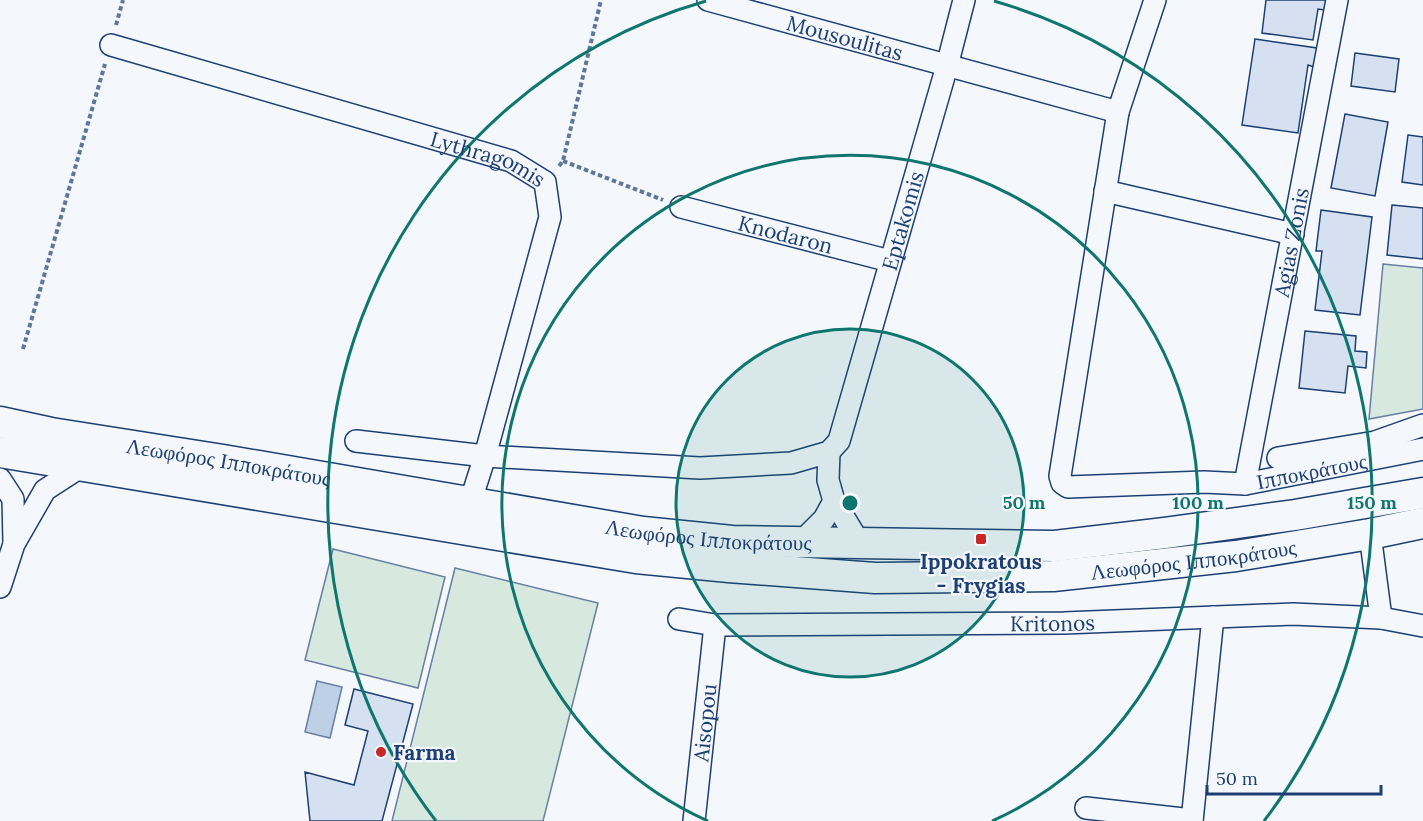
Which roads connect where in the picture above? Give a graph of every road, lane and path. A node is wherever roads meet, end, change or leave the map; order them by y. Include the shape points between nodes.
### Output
1 (123, 0) edge
2 (601, 0) edge
3 (708, 0) edge
4 (964, 0) edge
5 (1155, 0) edge
6 (1337, 0) edge
7 (111, 45) junction
8 (947, 66) junction
9 (1118, 112) junction
10 (563, 161) junction
11 (545, 182) junction
12 (1105, 191) junction
13 (681, 207) joint
14 (1293, 234) junction
15 (890, 261) junction
16 (23, 349) dead end
17 (0, 422) edge
18 (1423, 424) edge
19 (356, 441) dead end
20 (834, 447) junction
21 (1423, 448) edge
22 (0, 452) edge
23 (485, 456) junction
24 (1278, 458) dead end
25 (82, 466) junction
26 (0, 479) edge
27 (1245, 484) junction
28 (1423, 493) edge
29 (834, 501) junction
30 (470, 503) junction
31 (1423, 523) edge
32 (1370, 534) junction
33 (800, 543) junction
34 (14, 544) junction
35 (860, 544) junction
36 (0, 588) edge
37 (1213, 617) junction
38 (1381, 618) junction
39 (679, 619) dead end
40 (715, 625) junction
41 (1423, 626) edge
42 (1086, 808) dead end
43 (694, 821) edge
44 (1192, 821) edge

1 - 7 path
2 - 10 path
3 - 8 street, Mousoulitas
4 - 8 street, Eptakomis
5 - 9 street
6 - 14 street, Agias Zonis
7 - 11 street, Lythragomis via 511,161
7 - 16 path
8 - 9 street, Mousoulitas
8 - 15 street, Eptakomis
9 - 12 street
10 - 11 path
10 - 13 path
11 - 23 street, Lythragomis via 550,216
12 - 14 street
12 - 27 street, Ιπποκράτους via 1062,483 1068,487
13 - 15 street, Knodaron
14 - 27 street, Agias Zonis
15 - 20 street, Eptakomis
17 - 30 main road, Λεωφόρος Ιπποκράτους
18 - 24 street via 1375,442
19 - 23 street
20 - 23 street via 791,463 699,468
20 - 29 street, Eptakomis via 828,480
21 - 27 street, Ιπποκράτους
22 - 25 main road, Λεωφόρος Ιπποκράτους
23 - 30 street, Lythragomis
25 - 32 main road, Λεωφόρος Ιπποκράτους via 636,558 875,578 1053,576 1236,556
25 - 34 street via 45,490
26 - 34 street via 13,499
28 - 35 main road, Λεωφόρος Ιπποκράτους via 1295,515 1055,546
29 - 33 street via 824,519
29 - 35 street
30 - 33 main road, Λεωφόρος Ιπποκράτους via 643,532
31 - 32 main road, Λεωφόρος Ιπποκράτους
32 - 38 street
33 - 35 main road, Λεωφόρος Ιπποκράτους
34 - 36 street
37 - 38 street, Kritonos via 1293,614
37 - 40 street, Kritonos via 1064,623
37 - 44 street
38 - 41 street, Kritonos
39 - 40 street, Kritonos
40 - 43 street, Aisopou
42 - 44 street

